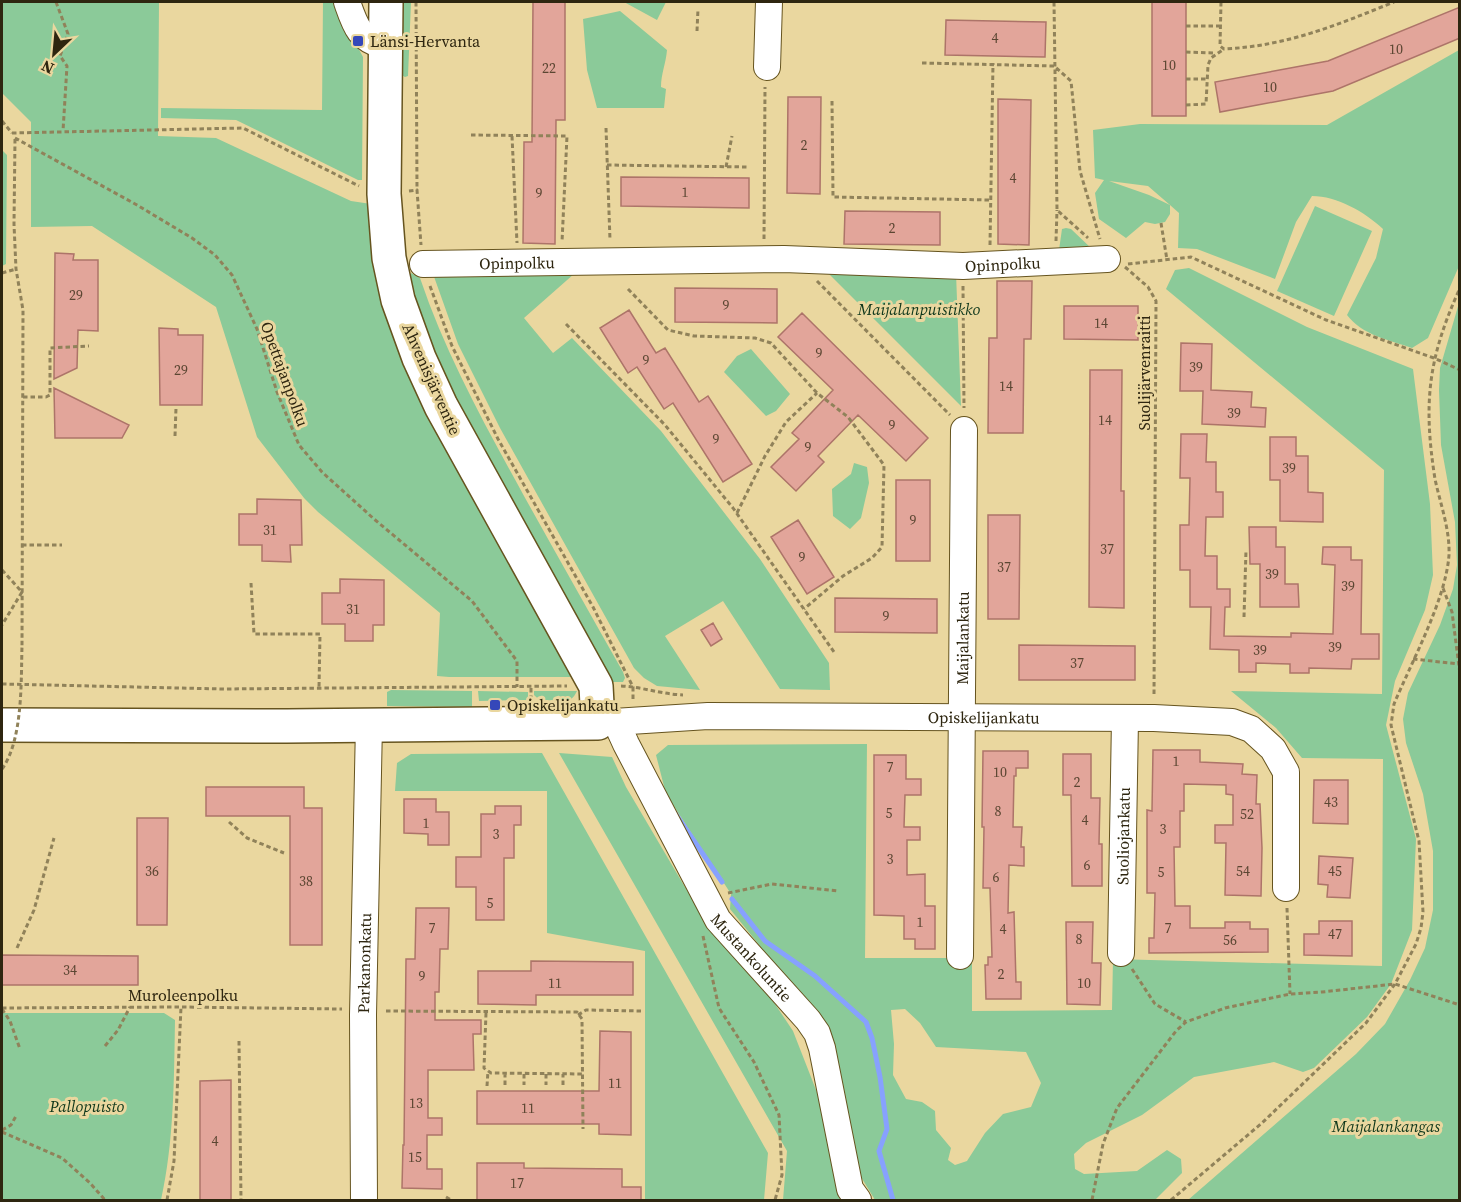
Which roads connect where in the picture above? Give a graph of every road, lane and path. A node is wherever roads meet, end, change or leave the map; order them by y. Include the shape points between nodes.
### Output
1 (56, 2) edge
2 (347, 2) edge
3 (386, 2) edge
4 (416, 2) edge
5 (769, 2) edge
6 (1054, 2) edge
7 (1221, 2) edge
8 (1394, 2) edge
9 (698, 9) dead end
10 (1186, 26) dead end
11 (1221, 26) junction
12 (697, 32) dead end
13 (385, 46) junction
14 (1224, 49) junction
15 (1186, 52) dead end
16 (1218, 53) junction
17 (922, 63) dead end
18 (993, 63) junction
19 (1054, 66) junction
20 (767, 67) dead end
21 (1186, 79) dead end
22 (1207, 79) junction
23 (832, 100) dead end
24 (1186, 105) dead end
25 (2, 121) edge
26 (606, 128) dead end
27 (63, 131) junction
28 (12, 133) junction
29 (471, 135) dead end
30 (512, 136) junction
31 (732, 136) dead end
32 (15, 138) junction
33 (607, 165) junction
34 (726, 167) junction
35 (748, 167) dead end
36 (417, 190) junction
37 (384, 194) junction
38 (991, 200) junction
39 (1057, 210) junction
40 (1161, 223) dead end
41 (1167, 260) junction
42 (562, 262) junction
43 (1055, 262) junction
44 (1115, 262) junction
45 (517, 263) junction
46 (423, 264) junction
47 (990, 265) junction
48 (610, 266) junction
49 (963, 266) junction
50 (16, 269) junction
51 (2, 273) edge
52 (1460, 288) edge
53 (628, 289) dead end
54 (566, 324) dead end
55 (89, 346) dead end
56 (1434, 358) junction
57 (1460, 370) edge
58 (817, 393) junction
59 (23, 397) junction
60 (176, 408) dead end
61 (964, 429) joint
62 (175, 436) dead end
63 (737, 513) junction
64 (62, 544) dead end
65 (22, 545) junction
66 (1246, 550) dead end
67 (2, 570) edge
68 (251, 583) dead end
69 (1442, 586) junction
70 (22, 592) junction
71 (804, 609) junction
72 (1244, 617) dead end
73 (2, 625) edge
74 (834, 652) dead end
75 (1413, 659) junction
76 (1459, 664) edge
77 (1460, 674) edge
78 (2, 684) edge
79 (596, 686) junction
80 (475, 687) junction
81 (517, 687) junction
82 (531, 687) junction
83 (320, 688) junction
84 (475, 696) dead end
85 (531, 705) dead end
86 (962, 718) junction
87 (1154, 718) junction
88 (1125, 719) junction
89 (607, 723) junction
90 (2, 724) edge
91 (369, 724) junction
92 (2, 769) edge
93 (230, 822) dead end
94 (54, 838) dead end
95 (284, 853) dead end
96 (1286, 888) joint
97 (839, 891) dead end
98 (706, 898) junction
99 (702, 931) dead end
100 (17, 948) dead end
101 (1121, 953) joint
102 (960, 956) dead end
103 (1395, 984) junction
104 (1290, 993) junction
105 (1460, 1005) edge
106 (130, 1007) junction
107 (181, 1007) junction
108 (2, 1009) edge
109 (640, 1011) dead end
110 (486, 1012) junction
111 (374, 1013) junction
112 (578, 1015) junction
113 (1186, 1022) junction
114 (239, 1041) dead end
115 (105, 1046) dead end
116 (20, 1049) dead end
117 (488, 1071) junction
118 (506, 1073) junction
119 (524, 1074) junction
120 (546, 1074) junction
121 (563, 1074) junction
122 (582, 1074) junction
123 (505, 1085) dead end
124 (524, 1085) dead end
125 (546, 1085) dead end
126 (563, 1085) dead end
127 (488, 1086) dead end
128 (16, 1116) dead end
129 (583, 1129) dead end
130 (2, 1131) edge
131 (446, 1197) dead end
132 (105, 1200) edge
133 (167, 1200) edge
134 (241, 1200) edge
135 (364, 1200) edge
136 (451, 1200) edge
137 (775, 1200) edge
138 (858, 1200) edge
139 (1092, 1200) edge
140 (1171, 1200) edge

1 - 27 path via 68,34 60,56 67,66
2 - 13 street via 363,37
3 - 13 main road, Ahvenisjärventie
4 - 36 path
5 - 20 street
6 - 19 path
7 - 11 path
8 - 14 path via 1305,36
9 - 12 path
10 - 11 path
11 - 14 path via 1220,46
13 - 37 main road, Ahvenisjärventie
14 - 16 path
15 - 16 path
16 - 22 path via 1208,65
17 - 18 path
18 - 19 path
18 - 38 path
19 - 39 path
19 - 44 path via 1071,81 1080,171
21 - 22 path
22 - 24 path via 1206,104
23 - 38 path via 833,197
25 - 28 path
26 - 33 path
27 - 28 path
27 - 37 path via 243,128 370,192
28 - 32 path
29 - 30 path
30 - 42 path via 567,136
30 - 45 path
31 - 34 path
32 - 50 path
32 - 81 path, Opettajanpolku via 137,205 215,255 232,275 257,329 299,445 322,472 374,519 472,601 517,661
33 - 34 path
33 - 48 path
34 - 35 path
36 - 37 path
36 - 46 path
37 - 79 main road, Ahvenisjärventie via 389,258 398,300 419,358 441,406
38 - 47 path
39 - 43 path
39 - 44 path, Suolijärvenraitti
40 - 41 path
41 - 44 path
41 - 56 path via 1191,257 1326,320
42 - 45 street, Opinpolku
42 - 48 street, Opinpolku
43 - 44 street, Opinpolku
43 - 47 street, Opinpolku
44 - 87 path, Suolijärvenraitti via 1148,287 1156,301
45 - 46 street, Opinpolku
46 - 79 path via 452,346 493,429 633,687
47 - 49 street, Opinpolku
48 - 49 street, Opinpolku via 784,259
49 - 61 path
50 - 51 path
50 - 59 path via 23,310
52 - 56 path
53 - 58 path via 668,330 771,343
54 - 63 path via 665,425
55 - 59 path via 50,348 50,395
56 - 57 path
56 - 69 path via 1428,394 1431,448 1449,553
58 - 63 path via 786,422
58 - 71 path via 849,417 884,465 882,547
59 - 65 path
60 - 62 path
61 - 86 street, Maijalankatu
63 - 71 path
64 - 65 path
65 - 70 path
66 - 72 path
67 - 70 path
68 - 83 path via 254,634 320,634
69 - 75 path
69 - 76 path via 1452,612
70 - 73 path
70 - 92 path, bridge via 16,728
71 - 74 path
75 - 76 path
75 - 103 path via 1394,704 1391,725 1419,841 1423,912 1416,944
76 - 77 path
78 - 83 path via 224,690
79 - 82 path
79 - 89 main road, Ahvenisjärventie
80 - 81 path
80 - 83 path
80 - 84 path
81 - 82 path
82 - 85 path
86 - 88 street, Opiskelijankatu
86 - 89 street, Opiskelijankatu via 708,716
86 - 102 street, Maijalankatu
87 - 88 street, Opiskelijankatu
87 - 96 street, Opiskelijankatu via 1232,722 1251,729 1273,749 1286,772
88 - 101 street, Suoliojankatu
89 - 91 main road, Opiskelijankatu
89 - 98 street, Mustankoluntie via 626,744
90 - 91 main road, Opiskelijankatu
91 - 111 street, Parkanonkatu
93 - 95 path via 247,838
94 - 100 path via 34,910
96 - 104 path
97 - 98 path via 772,884
98 - 138 street, Mustankoluntie via 727,931 817,1033 850,1190
99 - 137 path via 719,1008 754,1062 779,1115 782,1175
101 - 113 path via 1155,1004
103 - 104 path
103 - 105 path
103 - 140 path via 1371,1017 1333,1055 1262,1123
104 - 113 path via 1225,1008
106 - 107 path, Muroleenpolku
106 - 108 path, Muroleenpolku
106 - 115 path
107 - 111 path, Muroleenpolku via 345,1009 351,1015
107 - 133 path via 174,1161
108 - 116 path
109 - 112 path, Muroleenpolku via 586,1010
110 - 111 path, Muroleenpolku
110 - 112 path, Muroleenpolku
110 - 117 path via 484,1068
111 - 135 street, Parkanonkatu
112 - 122 path via 582,1019
113 - 139 path via 1117,1108 1103,1144
114 - 134 path
117 - 118 path
117 - 127 path
118 - 119 path
118 - 123 path
119 - 120 path
119 - 124 path
120 - 121 path
120 - 125 path
121 - 122 path
121 - 126 path
122 - 129 path
128 - 130 path
130 - 132 path via 62,1158
131 - 136 path

